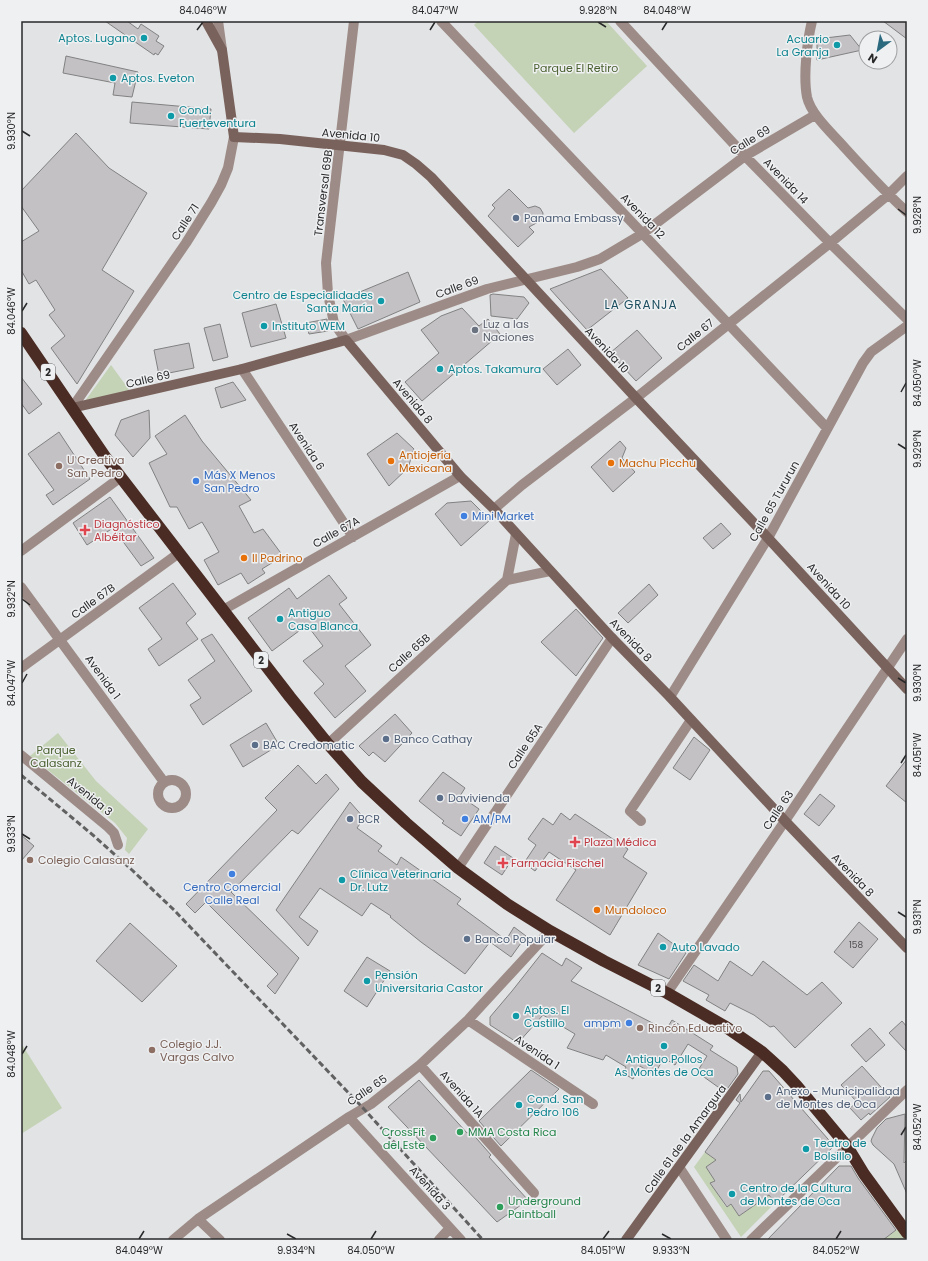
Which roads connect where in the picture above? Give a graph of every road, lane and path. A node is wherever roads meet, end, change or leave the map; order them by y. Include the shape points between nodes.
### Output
1 (206, 21) edge
2 (218, 21) edge
3 (354, 21) edge
4 (441, 21) edge
5 (621, 21) edge
6 (812, 21) edge
7 (222, 50) junction
8 (815, 115) junction
9 (234, 137) junction
10 (340, 145) junction
11 (745, 156) junction
12 (907, 176) edge
13 (888, 195) junction
14 (907, 212) edge
15 (642, 234) junction
16 (830, 243) junction
17 (526, 280) junction
18 (907, 319) edge
19 (728, 323) junction
20 (907, 326) edge
21 (21, 333) edge
22 (346, 340) junction
23 (242, 369) junction
24 (636, 398) junction
25 (72, 408) junction
26 (827, 428) junction
27 (460, 476) junction
28 (121, 477) junction
29 (494, 509) junction
30 (516, 534) junction
31 (353, 537) junction
32 (768, 538) junction
33 (21, 551) edge
34 (179, 553) junction
35 (550, 572) junction
36 (507, 580) junction
37 (21, 588) edge
38 (223, 610) junction
39 (612, 638) junction
40 (60, 639) junction
41 (907, 639) edge
42 (21, 668) edge
43 (888, 668) junction
44 (907, 688) edge
45 (670, 697) junction
46 (691, 720) junction
47 (328, 744) junction
48 (21, 755) edge
49 (164, 782) dead end
50 (641, 821) dead end
51 (785, 821) junction
52 (118, 845) dead end
53 (458, 868) junction
54 (550, 930) junction
55 (907, 948) edge
56 (667, 993) junction
57 (468, 1020) junction
58 (762, 1052) junction
59 (420, 1065) junction
60 (907, 1090) edge
61 (593, 1104) dead end
62 (348, 1116) junction
63 (847, 1146) junction
64 (679, 1167) junction
65 (534, 1192) dead end
66 (198, 1219) junction
67 (450, 1228) junction
68 (907, 1233) edge
69 (173, 1240) edge
70 (220, 1240) edge
71 (439, 1240) edge
72 (461, 1240) edge
73 (626, 1240) edge
74 (727, 1240) edge
75 (751, 1240) edge

1 - 7 street
2 - 7 street, Calle 71
3 - 10 street, Transversal 69B
4 - 15 street, Avenida 12
5 - 11 street, Avenida 14
6 - 8 street via 806,78 807,98
7 - 9 street, Calle 71
8 - 11 street, Calle 69
8 - 13 street
9 - 10 street, Avenida 10
9 - 25 street, Calle 71 via 228,168 211,203
10 - 17 street, Avenida 10 via 404,155 431,177
10 - 22 street, Transversal 69B via 326,263 328,294 334,323
11 - 15 street, Calle 69
11 - 16 street, Avenida 14
12 - 13 street, Calle 67
13 - 14 street
13 - 16 street, Calle 67
15 - 17 street, Calle 69 via 600,258 577,267
15 - 19 street, Avenida 12
16 - 18 street, Avenida 14
16 - 19 street, Calle 67
17 - 22 street, Calle 69 via 487,289
17 - 24 street, Avenida 10
19 - 24 street, Calle 67
19 - 26 street, Avenida 12
20 - 26 street, Calle 65 Tururun via 871,352
21 - 25 highway, 2
22 - 23 street, Calle 69
22 - 27 street, Avenida 8
23 - 25 street, Calle 69
23 - 31 street, Avenida 6
24 - 29 street, Calle 67
24 - 32 street, Avenida 10
25 - 28 highway, 2
26 - 32 street, Calle 65 Tururun
27 - 29 street, Avenida 8
27 - 31 street, Calle 67A
28 - 33 street
28 - 34 highway, 2
29 - 30 street, Avenida 8
30 - 35 street, Avenida 8
30 - 36 street
31 - 38 street, Calle 67A
32 - 43 street, Avenida 10
32 - 45 street, Calle 65 Tururun
34 - 38 highway, 2
34 - 40 street, Calle 67B
35 - 36 street
35 - 39 street, Avenida 8
36 - 47 street, Calle 65B
37 - 40 street, Avenida 1
38 - 47 highway, 2
39 - 45 street, Avenida 8
39 - 53 street, Calle 65A
40 - 42 street, Calle 67B
40 - 49 street, Avenida 1
41 - 43 street, Calle 63
43 - 44 street, Avenida 10
43 - 51 street, Calle 63
45 - 46 street, Avenida 8
46 - 50 street via 630,811
46 - 51 street, Avenida 8
47 - 53 highway, 2 via 362,782
48 - 52 street, Avenida 3 via 108,827 114,833
51 - 55 street, Avenida 8
51 - 56 street, Calle 63
53 - 54 highway, 2 via 507,904
54 - 56 highway, 2
54 - 57 street, Calle 65
56 - 58 highway, 2 via 726,1027
57 - 59 street, Calle 65
57 - 61 street, Avenida 1
58 - 63 highway, 2 via 797,1086
58 - 64 street, Calle 61 de la Amargura
59 - 62 street, Calle 65 via 371,1104
59 - 65 street, Avenida 1A
60 - 63 street
62 - 66 street, Calle 65
62 - 67 street, Avenida 3
63 - 68 highway, 2
63 - 75 street
64 - 73 street, Calle 61 de la Amargura
64 - 74 street
66 - 69 street, Calle 65
66 - 70 street
67 - 71 street
67 - 72 street, Avenida 3

